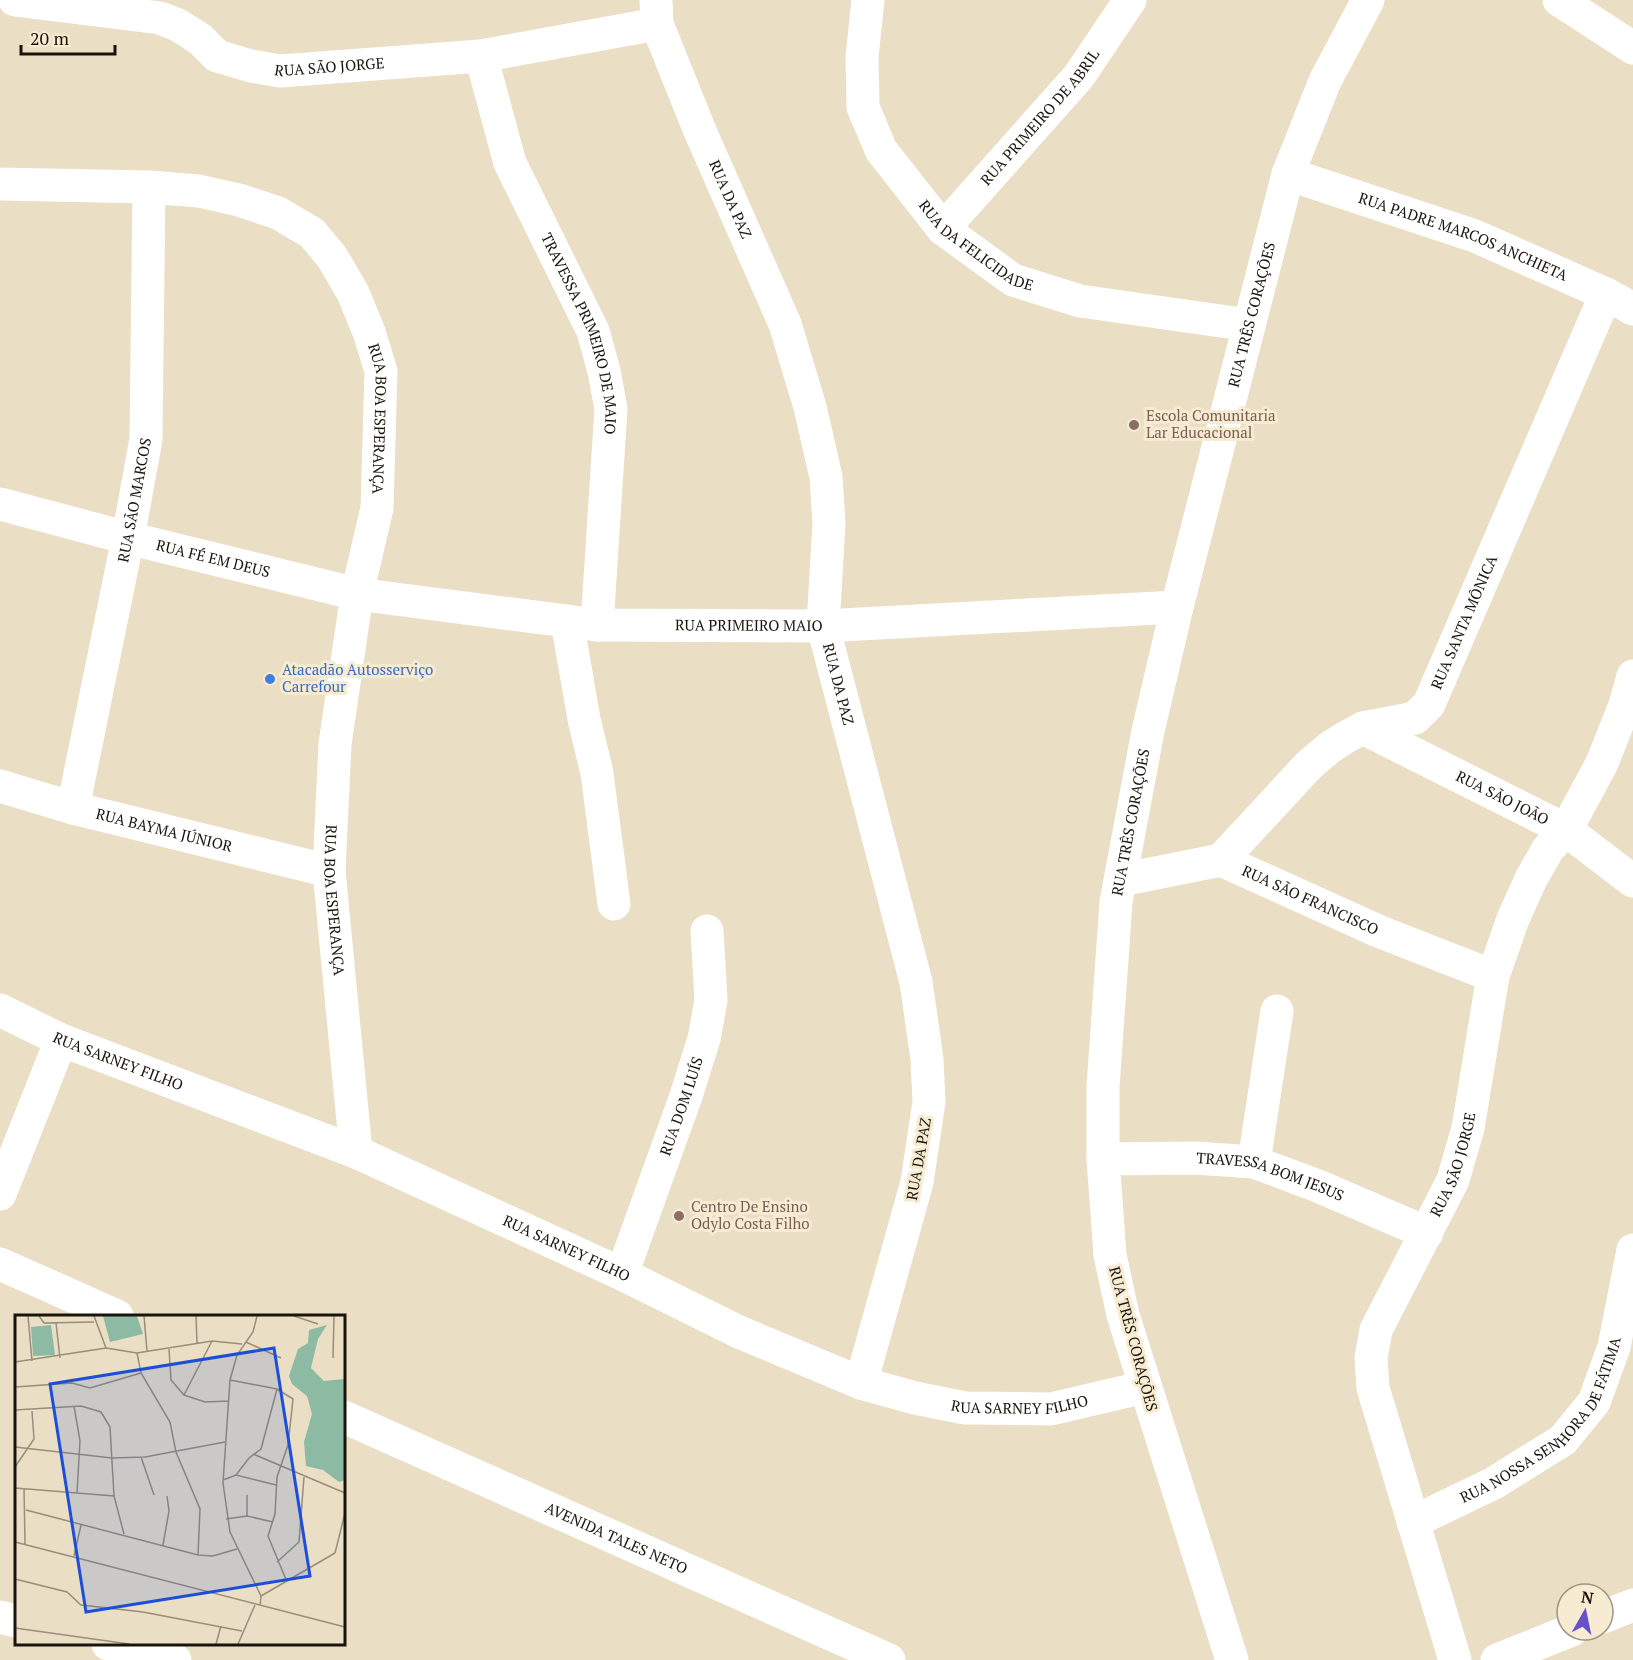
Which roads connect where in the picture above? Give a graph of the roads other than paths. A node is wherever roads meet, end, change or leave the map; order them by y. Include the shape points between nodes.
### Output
1 (15, 0) edge
2 (868, 0) edge
3 (1130, 0) edge
4 (1368, 0) edge
5 (1559, 0) edge
6 (656, 12) edge
7 (1633, 48) edge
8 (481, 56) junction
9 (1288, 174) junction
10 (0, 184) edge
11 (149, 187) junction
12 (944, 229) junction
13 (1620, 301) edge
14 (1249, 325) junction
15 (0, 504) edge
16 (128, 538) junction
17 (357, 594) junction
18 (1177, 607) junction
19 (582, 623) junction
20 (823, 626) junction
21 (1633, 676) edge
22 (1363, 728) junction
23 (0, 786) edge
24 (73, 808) junction
25 (1566, 830) junction
26 (1221, 860) junction
27 (329, 871) junction
28 (1121, 880) junction
29 (1633, 881) edge
30 (614, 904) dead end
31 (707, 931) dead end
32 (1493, 976) junction
33 (0, 1011) edge
34 (1277, 1011) dead end
35 (61, 1040) junction
36 (356, 1152) junction
37 (1103, 1160) junction
38 (1254, 1162) junction
39 (0, 1194) edge
40 (1427, 1233) junction
41 (1633, 1250) edge
42 (0, 1264) edge
43 (622, 1274) junction
44 (113, 1315) edge
45 (861, 1383) junction
46 (1145, 1387) junction
47 (345, 1417) edge
48 (1413, 1522) junction
49 (1633, 1605) edge
50 (1615, 1612) edge
51 (0, 1617) edge
52 (15, 1621) edge
53 (1555, 1637) edge
54 (112, 1645) edge
55 (175, 1660) edge
56 (890, 1660) edge
57 (1232, 1660) edge
58 (1455, 1660) edge
59 (1497, 1660) edge

1 - 8 street, RUA SÃO JORGE via 160,18 200,39 217,56 280,71
2 - 12 street, RUA DA FELICIDADE via 862,57 863,107 880,150
3 - 12 street, RUA PRIMEIRO DE ABRIL via 1078,76
4 - 9 street, RUA TRÊS CORAÇÕES via 1325,81
5 - 7 street
6 - 8 street, RUA SÃO JORGE
6 - 20 street, RUA DA PAZ via 700,131 785,324 810,407 826,477 830,524
8 - 19 street, TRAVESSA PRIMEIRO DE MAIO via 510,163 593,331 611,409
9 - 13 street, RUA PADRE MARCOS ANCHIETA via 1475,236
9 - 14 street, RUA TRÊS CORAÇÕES
10 - 11 street, RUA BOA ESPERANÇA
11 - 16 street, RUA SÃO MARCOS via 146,439
11 - 17 street, RUA BOA ESPERANÇA via 199,191 278,213 312,233 353,293 381,371 377,508
12 - 14 street, RUA DA FELICIDADE via 1013,280 1080,301
13 - 22 street, RUA SANTA MÔNICA via 1429,704 1415,718
14 - 18 street, RUA TRÊS CORAÇÕES
15 - 16 street, RUA FÉ EM DEUS
16 - 17 street, RUA FÉ EM DEUS
16 - 24 street, RUA SÃO MARCOS
17 - 19 street, RUA PRIMEIRO MAIO
17 - 27 street, RUA BOA ESPERANÇA via 335,744
18 - 20 street, RUA PRIMEIRO MAIO
18 - 28 street, RUA TRÊS CORAÇÕES via 1148,731
19 - 20 street, RUA PRIMEIRO MAIO
19 - 30 street, TRAVESSA PRIMEIRO DE MAIO via 584,719 597,773
20 - 45 street, RUA DA PAZ via 916,982 927,1059 929,1102 917,1182
21 - 25 street, RUA SÃO JORGE via 1602,763
22 - 25 street, RUA SÃO JOÃO
22 - 26 street, RUA SANTA MÔNICA via 1309,765
23 - 24 street, RUA BAYMA JÚNIOR
24 - 27 street, RUA BAYMA JÚNIOR
25 - 29 street, RUA SÃO JOÃO
25 - 32 street, RUA SÃO JORGE via 1548,849 1531,879
26 - 28 street
26 - 32 street, RUA SÃO FRANCISCO via 1378,931
27 - 36 street, RUA BOA ESPERANÇA
28 - 37 street, RUA TRÊS CORAÇÕES via 1116,902 1103,1087
31 - 43 street, RUA DOM LUÍS via 711,1000 704,1039
32 - 40 street, RUA SÃO JORGE via 1468,1128 1453,1180
33 - 35 street, RUA SARNEY FILHO
34 - 38 street
35 - 36 street, RUA SARNEY FILHO
35 - 39 street
36 - 43 street, RUA SARNEY FILHO
37 - 38 street, TRAVESSA BOM JESUS via 1196,1158
37 - 46 street, RUA TRÊS CORAÇÕES via 1110,1255
38 - 40 street, TRAVESSA BOM JESUS via 1318,1185
40 - 48 street, RUA SÃO JORGE via 1376,1330 1371,1358 1372,1388
41 - 48 street, RUA NOSSA SENHORA DE FÁTIMA via 1614,1347 1594,1402 1563,1440 1494,1482
42 - 44 street
43 - 45 street, RUA SARNEY FILHO via 739,1332
45 - 46 street, RUA SARNEY FILHO via 965,1408 1051,1409
46 - 57 street, RUA TRÊS CORAÇÕES
47 - 56 street, AVENIDA TALES NETO
48 - 58 street, RUA SÃO JORGE
49 - 50 street
51 - 52 street
53 - 59 street
54 - 55 street

